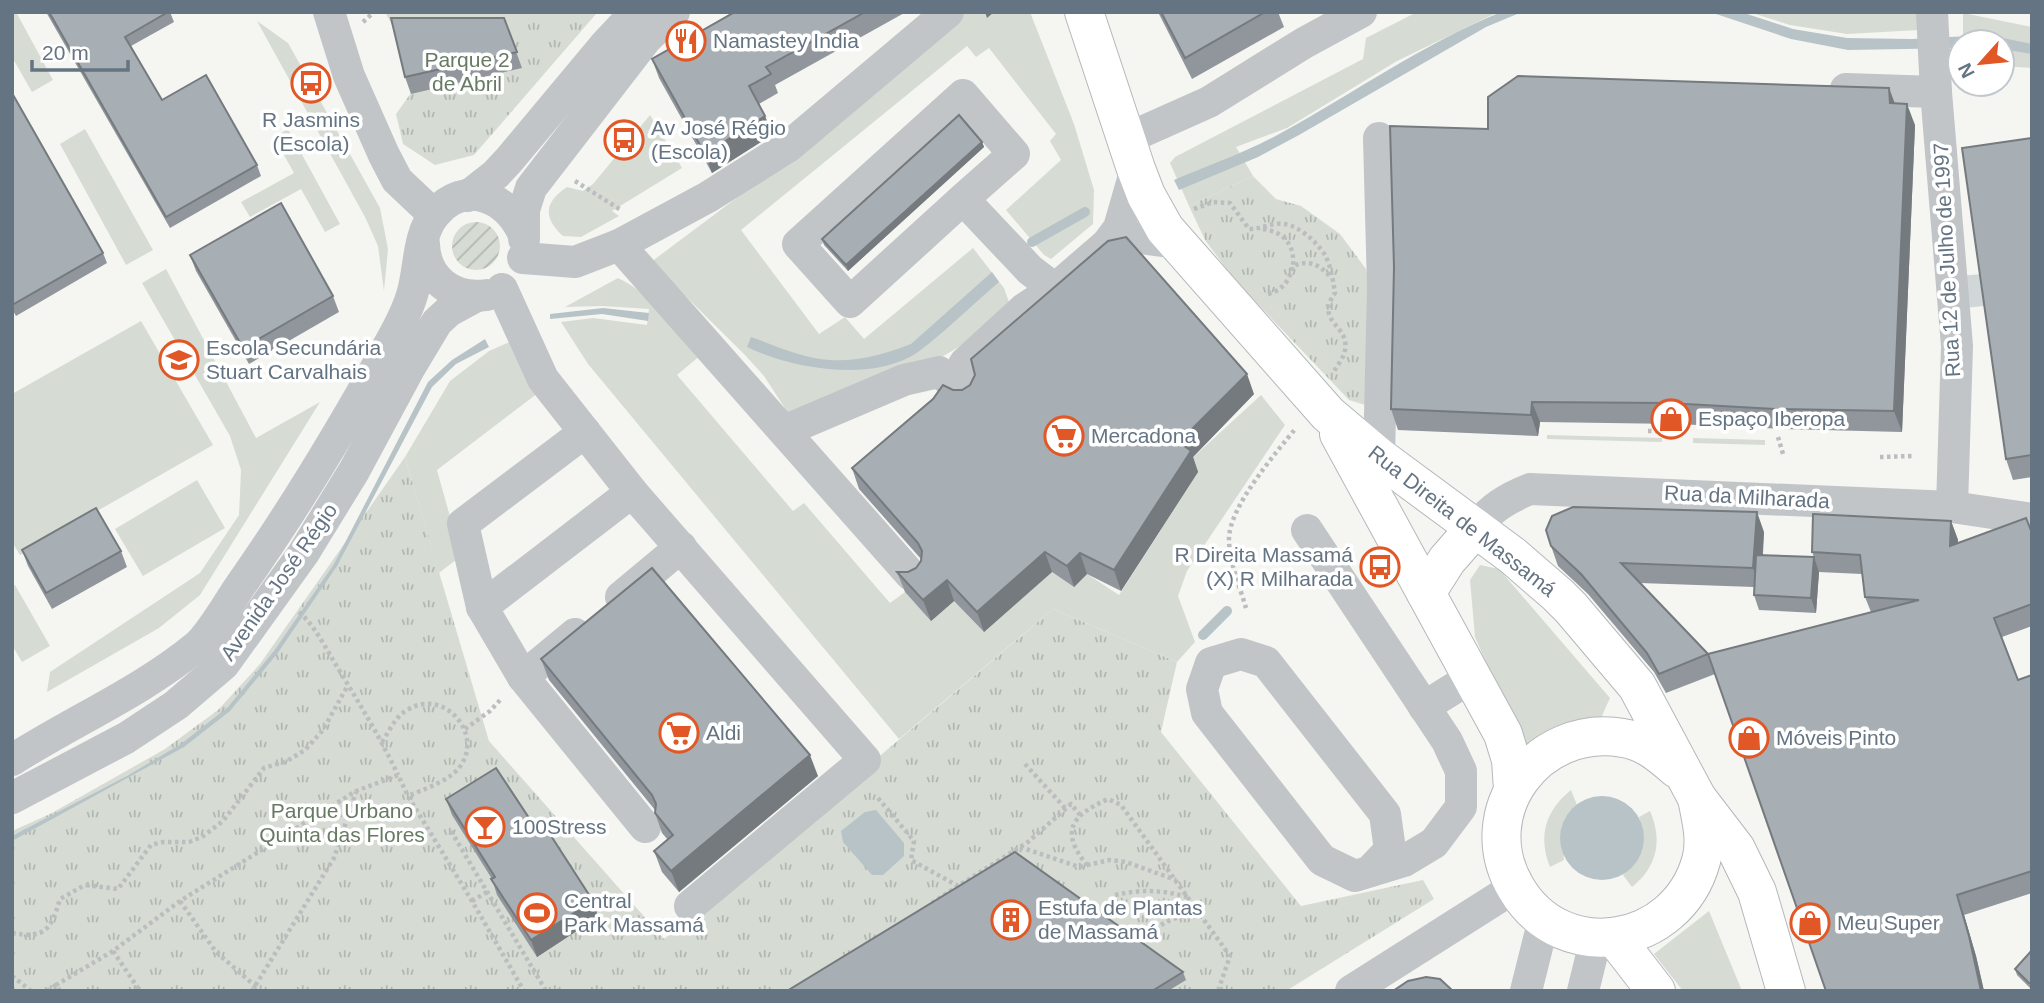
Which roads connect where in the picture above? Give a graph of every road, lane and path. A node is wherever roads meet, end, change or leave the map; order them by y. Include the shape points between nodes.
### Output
1 (329, 12) edge
2 (636, 12) edge
3 (674, 12) edge
4 (948, 12) edge
5 (1084, 12) edge
6 (1361, 12) edge
7 (1932, 12) edge
8 (1326, 20) edge
9 (1815, 88) edge
10 (1936, 92) junction
11 (1379, 138) dead end
12 (1131, 154) junction
13 (548, 164) junction
14 (468, 195) junction
15 (963, 199) junction
16 (649, 228) junction
17 (429, 229) junction
18 (1262, 229) junction
19 (1171, 236) junction
20 (1107, 244) junction
21 (619, 245) junction
22 (523, 246) junction
23 (1293, 266) junction
24 (1332, 279) junction
25 (1065, 288) junction
26 (489, 293) junction
27 (1241, 315) junction
28 (1320, 404) junction
29 (784, 430) junction
30 (1648, 431) edge
31 (1665, 431) edge
32 (585, 432) junction
33 (1778, 437) edge
34 (1783, 454) dead end
35 (1913, 456) dead end
36 (1379, 457) junction
37 (1880, 457) dead end
38 (632, 492) junction
39 (1952, 507) junction
40 (2032, 519) edge
41 (1475, 528) junction
42 (1307, 530) dead end
43 (681, 547) junction
44 (911, 575) edge
45 (1426, 593) junction
46 (482, 607) junction
47 (1246, 608) dead end
48 (308, 620) dead end
49 (523, 677) junction
50 (1472, 677) junction
51 (348, 685) junction
52 (1424, 707) junction
53 (490, 711) dead end
54 (465, 729) junction
55 (382, 742) junction
56 (12, 760) edge
57 (1025, 764) dead end
58 (398, 775) junction
59 (1689, 785) junction
60 (1513, 789) junction
61 (356, 791) junction
62 (408, 796) junction
63 (12, 798) edge
64 (878, 798) dead end
65 (1065, 808) junction
66 (1080, 815) junction
67 (645, 827) dead end
68 (451, 831) edge
69 (1020, 847) junction
70 (1087, 865) junction
71 (1372, 869) junction
72 (1176, 880) junction
73 (958, 886) junction
74 (1515, 887) junction
75 (488, 892) junction
76 (1115, 895) dead end
77 (1189, 897) junction
78 (180, 901) junction
79 (472, 901) junction
80 (690, 906) dead end
81 (925, 907) edge
82 (1203, 918) junction
83 (1544, 919) junction
84 (1155, 929) dead end
85 (12, 933) edge
86 (1606, 938) junction
87 (113, 951) junction
88 (12, 976) edge
89 (58, 988) edge
90 (252, 988) edge
91 (31, 991) edge
92 (47, 991) edge
93 (140, 991) edge
94 (261, 991) edge
95 (524, 991) edge
96 (546, 991) edge
97 (1218, 991) edge
98 (1351, 991) edge
99 (1526, 991) edge
100 (1583, 991) edge
101 (1656, 991) edge
102 (1786, 991) edge

1 - 17 street via 349,76 384,155
2 - 14 street via 509,160
3 - 13 street, Avenida José Régio via 646,39
4 - 16 street via 789,146
5 - 12 main road, Rua Direita de Massamá
6 - 8 street
7 - 10 street, Rua 12 de Julho de 1997
8 - 12 street
9 - 10 street
10 - 39 street, Rua 12 de Julho de 1997 via 1957,346
11 - 36 street via 1383,288
12 - 19 main road, Rua Direita de Massamá via 1146,195
12 - 20 street via 1119,228
13 - 16 path
13 - 22 street, Avenida José Régio via 531,188 524,209
14 - 17 street via 444,205
14 - 22 street via 496,200 508,208 517,220
15 - 15 street via 1014,154 963,95 798,244 850,302
15 - 25 street via 1030,270
16 - 21 street
17 - 26 street via 426,263 434,277 460,295
17 - 56 street, Avenida José Régio via 401,324 275,536 199,644 115,702
18 - 19 path via 1249,229 1230,203 1213,202 1191,210
18 - 23 path via 1285,237 1294,256
18 - 24 path via 1277,223 1295,227 1326,257
19 - 20 street
19 - 27 main road, Rua Direita de Massamá
20 - 25 street
21 - 22 street via 575,262
21 - 29 street
22 - 26 street, Avenida José Régio via 514,278
23 - 24 path via 1312,262
23 - 27 path via 1285,285 1263,295
24 - 28 path via 1335,293 1328,313 1346,349
25 - 29 street via 1024,309 965,363 958,376 961,390 939,372 904,380
26 - 32 street via 543,379
26 - 63 street, Avenida José Régio via 437,322 354,471 224,664 176,705 126,738
27 - 28 main road, Rua Direita de Massamá
28 - 36 main road, Rua Direita de Massamá
28 - 45 main road, Rua Direita de Massamá
28 - 47 path via 1299,413 1298,425 1233,517 1229,540
29 - 44 street via 845,477
30 - 31 path
32 - 38 street
32 - 46 street via 463,523
33 - 34 path
35 - 37 path
36 - 41 main road, Rua Direita de Massamá
38 - 43 street
38 - 46 street
39 - 40 street, Rua da Milharada
39 - 41 street, Rua da Milharada via 1530,489 1508,497
41 - 45 main road
41 - 59 main road, Rua Direita de Massamá via 1572,608 1637,686
42 - 52 street
43 - 49 street
43 - 80 street via 865,760
45 - 50 main road, Rua Direita de Massamá
46 - 49 street
48 - 51 path
49 - 67 street
50 - 52 street
50 - 60 main road, Rua Direita de Massamá via 1503,734
51 - 55 path
51 - 85 path via 323,730 305,750 264,768 222,821 202,837 151,845 118,889 85,886 60,899 53,924 40,933
52 - 71 street via 1461,771 1461,807 1434,844 1404,861
53 - 54 path
54 - 55 path via 448,709 422,704 399,716
54 - 62 path via 468,742 461,766
55 - 58 path
57 - 65 path
58 - 61 path
58 - 62 path
59 - 60 main road, Rua Direita de Massamá via 1656,750 1625,738 1592,736 1560,744 1533,762
59 - 86 main road, Rua Direita de Massamá via 1704,829 1702,860 1690,889 1670,913 1645,929
59 - 102 main road, Rua Direita de Massamá via 1736,849 1757,892
60 - 74 main road, Rua Direita de Massamá via 1503,821 1503,855
61 - 78 path
61 - 90 path via 334,858
62 - 79 path
64 - 73 path via 914,841 911,860
65 - 66 path via 1070,804
65 - 69 path
66 - 70 path via 1071,830
66 - 72 path via 1108,799 1121,805
68 - 75 path
69 - 70 path via 1079,867
69 - 73 path
70 - 72 path via 1125,862
71 - 71 street via 1390,850 1385,814 1266,662 1241,654 1211,663 1202,689 1207,713 1322,860 1355,876
72 - 77 path
73 - 81 path
74 - 83 main road, Rua Direita de Massamá
74 - 98 street
75 - 79 path
75 - 96 path
76 - 77 path via 1162,890
77 - 82 path
78 - 87 path
78 - 90 path via 216,952
79 - 95 path
82 - 84 path via 1184,915
82 - 97 path via 1230,956
83 - 86 main road, Rua Direita de Massamá via 1568,932
83 - 99 street
86 - 100 street
86 - 101 main road
87 - 89 path
87 - 93 path
88 - 91 path
89 - 92 path
90 - 94 path

